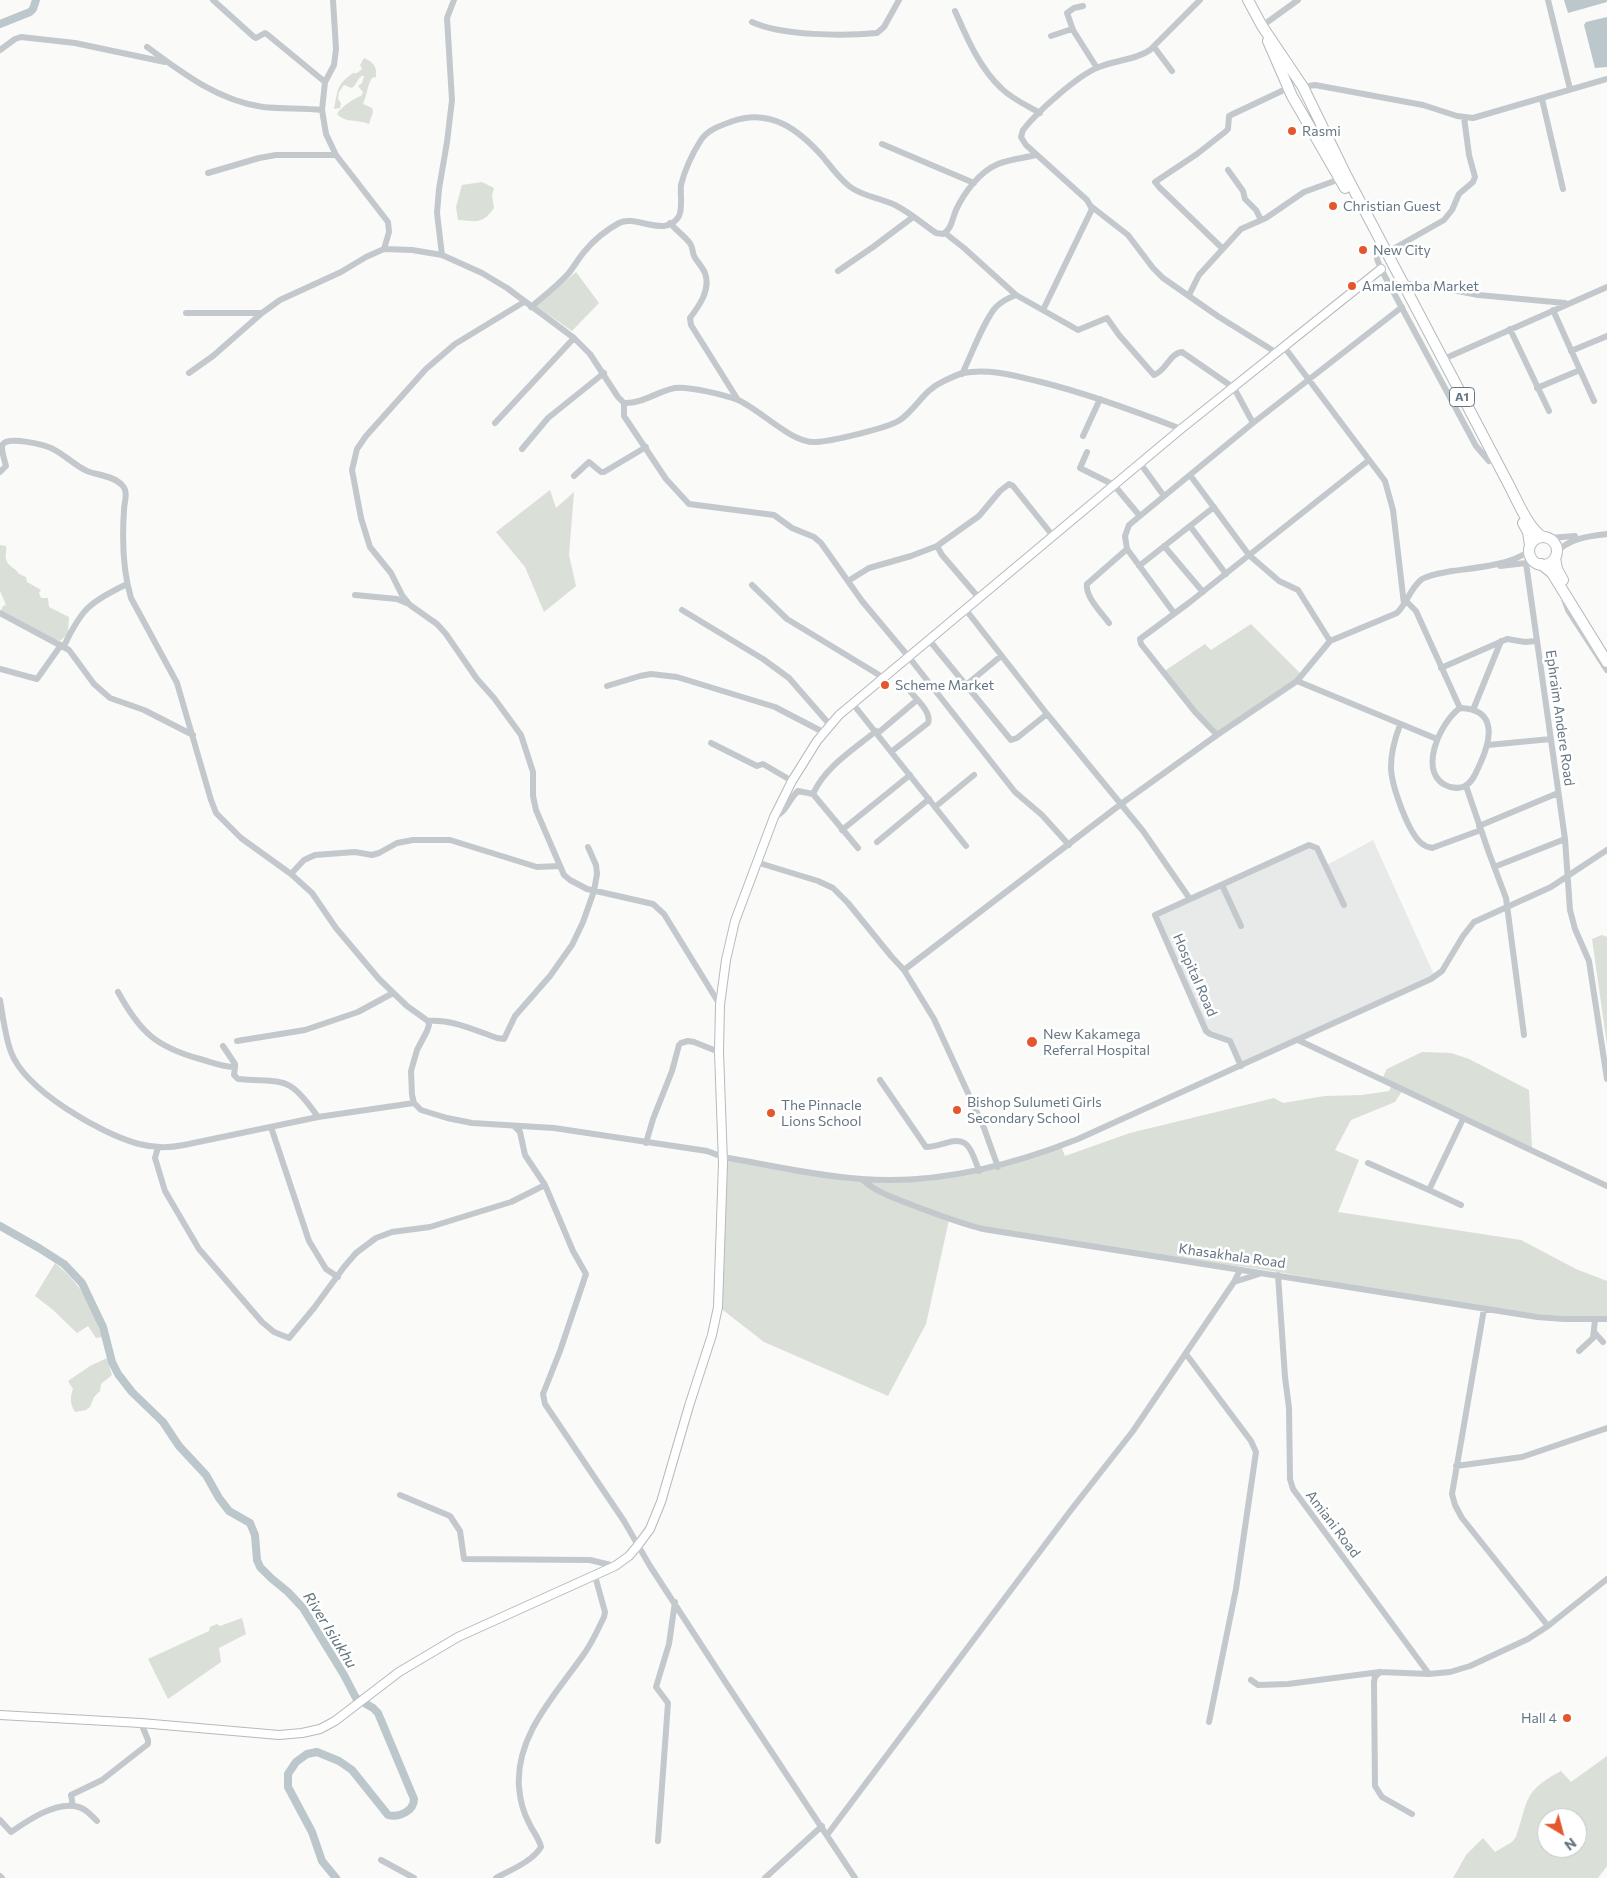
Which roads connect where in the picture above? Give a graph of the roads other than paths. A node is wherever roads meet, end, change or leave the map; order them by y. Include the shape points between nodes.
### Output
1 (213, 0) edge
2 (333, 0) edge
3 (454, 0) edge
4 (899, 0) edge
5 (1200, 0) edge
6 (1248, 0) edge
7 (1298, 0) edge
8 (1548, 0) edge
9 (1083, 6) dead end
10 (955, 11) dead end
11 (752, 22) dead end
12 (1262, 26) junction
13 (1073, 30) junction
14 (1051, 36) dead end
15 (147, 47) dead end
16 (1154, 47) junction
17 (0, 50) edge
18 (167, 62) junction
19 (1097, 68) junction
20 (1172, 71) dead end
21 (1607, 81) edge
22 (325, 82) junction
23 (1303, 87) junction
24 (1288, 88) junction
25 (1570, 89) junction
26 (1309, 99) junction
27 (1542, 99) junction
28 (1297, 105) junction
29 (322, 110) junction
30 (1040, 113) junction
31 (1464, 118) junction
32 (882, 144) dead end
33 (336, 155) junction
34 (1036, 155) junction
35 (1228, 170) dead end
36 (208, 173) dead end
37 (1340, 179) junction
38 (974, 183) junction
39 (1563, 189) dead end
40 (1092, 207) junction
41 (912, 217) junction
42 (1261, 220) junction
43 (670, 223) junction
44 (945, 233) junction
45 (384, 249) junction
46 (1222, 249) junction
47 (1382, 253) junction
48 (442, 255) junction
49 (1381, 269) junction
50 (838, 271) dead end
51 (1403, 284) junction
52 (1607, 287) edge
53 (1016, 295) junction
54 (1189, 295) junction
55 (524, 302) junction
56 (1568, 303) junction
57 (531, 307) junction
58 (1402, 307) junction
59 (1044, 310) junction
60 (1553, 310) junction
61 (186, 313) dead end
62 (262, 313) junction
63 (1510, 329) junction
64 (1607, 336) edge
65 (574, 338) junction
66 (1433, 340) junction
67 (1285, 348) junction
68 (1571, 351) junction
69 (1278, 353) junction
70 (1446, 358) junction
71 (1580, 370) junction
72 (189, 373) dead end
73 (604, 373) junction
74 (962, 374) junction
75 (1310, 379) junction
76 (1234, 388) junction
77 (1537, 388) junction
78 (1100, 399) junction
79 (738, 400) junction
80 (1594, 401) dead end
81 (624, 403) junction
82 (1549, 411) dead end
83 (494, 423) dead end
84 (1253, 423) junction
85 (1182, 429) junction
86 (1083, 436) dead end
87 (646, 447) junction
88 (522, 449) dead end
89 (1087, 452) dead end
90 (1370, 460) junction
91 (1489, 461) junction
92 (1140, 463) junction
93 (0, 472) edge
94 (1190, 475) junction
95 (574, 476) dead end
96 (1114, 485) junction
97 (1509, 485) junction
98 (1164, 496) junction
99 (1214, 508) junction
100 (1139, 515) junction
101 (1190, 526) junction
102 (1604, 534) edge
103 (1053, 536) junction
104 (1546, 538) junction
105 (937, 546) junction
106 (1164, 546) junction
107 (1530, 548) junction
108 (1127, 549) junction
109 (1249, 555) junction
110 (1556, 555) junction
111 (1534, 563) junction
112 (1139, 566) junction
113 (1481, 567) junction
114 (1226, 574) junction
115 (848, 581) junction
116 (127, 584) junction
117 (752, 586) dead end
118 (1562, 588) junction
119 (1203, 592) junction
120 (354, 595) dead end
121 (980, 598) junction
122 (1405, 603) junction
123 (410, 605) junction
124 (682, 610) dead end
125 (966, 610) junction
126 (0, 613) edge
127 (1174, 613) junction
128 (1109, 623) dead end
129 (929, 640) junction
130 (1501, 641) junction
131 (1536, 641) junction
132 (1330, 642) junction
133 (62, 646) junction
134 (1607, 650) edge
135 (908, 656) junction
136 (1001, 656) junction
137 (1607, 662) edge
138 (1441, 668) junction
139 (0, 669) edge
140 (1607, 670) edge
141 (884, 678) junction
142 (1298, 681) junction
143 (607, 686) dead end
144 (966, 686) junction
145 (909, 690) dead end
146 (917, 700) junction
147 (853, 704) junction
148 (1460, 708) junction
149 (1473, 710) junction
150 (1047, 714) junction
151 (1400, 724) junction
152 (830, 725) junction
153 (823, 732) junction
154 (877, 732) junction
155 (1217, 734) junction
156 (192, 735) junction
157 (1437, 739) junction
158 (1551, 740) junction
159 (711, 743) dead end
160 (1488, 745) junction
161 (891, 752) junction
162 (910, 775) junction
163 (974, 775) dead end
164 (792, 781) junction
165 (1466, 786) junction
166 (1558, 793) junction
167 (813, 794) junction
168 (929, 799) junction
169 (1121, 804) junction
170 (935, 807) junction
171 (774, 817) junction
172 (1480, 828) junction
173 (842, 830) junction
174 (1565, 839) junction
175 (877, 842) dead end
176 (1069, 844) junction
177 (966, 846) dead end
178 (588, 847) dead end
179 (858, 848) dead end
180 (1607, 850) edge
181 (756, 862) junction
182 (559, 866) junction
183 (1494, 867) junction
184 (291, 874) junction
185 (1568, 876) junction
186 (1222, 885) junction
187 (594, 891) junction
188 (1190, 899) junction
189 (1344, 905) dead end
190 (1507, 907) junction
191 (1241, 926) dead end
192 (904, 970) junction
193 (118, 992) dead end
194 (393, 994) junction
195 (0, 1000) edge
196 (720, 1005) junction
197 (428, 1021) junction
198 (1524, 1035) dead end
199 (1298, 1040) junction
200 (237, 1041) dead end
201 (224, 1046) dead end
202 (719, 1052) junction
203 (1241, 1066) junction
204 (234, 1067) junction
205 (1607, 1079) edge
206 (880, 1080) dead end
207 (414, 1103) junction
208 (318, 1117) junction
209 (1463, 1119) junction
210 (514, 1126) junction
211 (271, 1127) junction
212 (646, 1142) junction
213 (158, 1147) junction
214 (723, 1157) junction
215 (1368, 1163) dead end
216 (998, 1167) junction
217 (980, 1171) junction
218 (863, 1180) junction
219 (545, 1185) junction
220 (1607, 1186) edge
221 (1429, 1190) junction
222 (1460, 1205) dead end
223 (1240, 1270) junction
224 (1261, 1273) junction
225 (1278, 1275) junction
226 (338, 1277) junction
227 (1234, 1282) junction
228 (1484, 1309) junction
229 (1607, 1319) edge
230 (1595, 1320) junction
231 (1594, 1332) junction
232 (1603, 1342) dead end
233 (1579, 1351) dead end
234 (1186, 1354) junction
235 (1607, 1428) edge
236 (1456, 1466) junction
237 (400, 1495) dead end
238 (639, 1544) junction
239 (615, 1566) junction
240 (595, 1576) junction
241 (1607, 1579) edge
242 (675, 1602) junction
243 (1548, 1626) junction
244 (1380, 1672) junction
245 (1429, 1674) junction
246 (1251, 1680) dead end
247 (0, 1715) edge
248 (1209, 1722) dead end
249 (141, 1724) junction
250 (73, 1806) junction
251 (1412, 1814) dead end
252 (0, 1820) edge
253 (97, 1822) dead end
254 (822, 1826) junction
255 (827, 1835) junction
256 (658, 1841) dead end
257 (381, 1860) dead end
258 (414, 1878) edge
259 (496, 1878) edge
260 (766, 1878) edge
261 (855, 1878) edge

1 - 22 street via 254,37 265,33
2 - 22 street via 336,57
3 - 48 street via 447,18 452,100 437,213
4 - 11 street via 884,27 876,33 802,33 764,28
5 - 16 street
6 - 12 highway, A1
7 - 12 street
8 - 25 street
9 - 13 street via 1067,13
10 - 30 street via 974,51 1000,88
12 - 23 highway, A1
12 - 24 highway, A1
13 - 14 street
13 - 19 street
15 - 18 street
16 - 19 street via 1143,54
16 - 20 street
17 - 18 street via 21,37 75,43
18 - 29 street via 194,80 243,103
19 - 30 street via 1068,87
21 - 25 street
22 - 29 street
23 - 26 highway, A1
23 - 31 street via 1314,85 1423,105
24 - 28 highway, A1
24 - 46 street via 1233,114 1225,132 1156,182
25 - 27 street
26 - 28 highway
26 - 47 highway, A1
27 - 31 street via 1479,117
27 - 39 street
28 - 37 highway, A1
29 - 33 street via 326,134
30 - 34 street via 1022,133 1023,142
31 - 47 street via 1475,177 1473,182 1459,194 1444,220
32 - 38 street
33 - 36 street via 276,155
33 - 45 street via 388,222
34 - 38 street via 998,164
34 - 40 street
35 - 42 street
37 - 42 street via 1304,192
37 - 47 highway, A1
38 - 44 street
40 - 54 street via 1128,235 1163,278
40 - 59 street via 1090,218 1066,260
41 - 43 street via 898,207 848,185 809,142 774,119 758,116 730,122 704,136 686,169 679,216
41 - 44 street via 936,233
41 - 50 street
42 - 46 street via 1241,229
43 - 57 street via 647,226 624,220 616,224 596,239 569,273
43 - 79 street via 690,243 707,282 704,297 690,318 691,324
44 - 53 street
45 - 48 street
45 - 62 street via 286,297
46 - 54 street via 1199,275
47 - 49 street via 1377,259
47 - 51 highway, A1
47 - 91 highway, A1
48 - 55 street via 482,273
49 - 58 street
49 - 67 main road
51 - 56 street
51 - 66 highway, A1
52 - 56 street
53 - 59 street
53 - 74 street via 994,309
54 - 69 street
55 - 57 street
55 - 123 street via 440,356 401,394 357,449 352,470 367,542
56 - 60 street
57 - 65 street
58 - 75 street
58 - 91 street via 1476,446
59 - 76 street via 1078,330 1107,318 1153,374 1181,352
60 - 63 street
60 - 68 street
61 - 62 street
62 - 72 street
63 - 70 street
63 - 77 street
64 - 68 street
65 - 73 street
65 - 83 street
66 - 70 street via 1440,345
66 - 97 highway, A1
67 - 69 main road
67 - 75 street
68 - 71 street
69 - 76 main road
70 - 97 street via 1509,476
71 - 77 street
71 - 80 street
73 - 81 street
73 - 88 street via 548,418
74 - 78 street via 1001,372
74 - 79 street via 933,387 899,420 887,426 816,442 801,440
75 - 84 street
75 - 90 street
76 - 84 street
76 - 85 main road
77 - 82 street
78 - 85 street
78 - 86 street
79 - 81 street via 675,388
81 - 87 street via 624,416
84 - 94 street
85 - 92 main road
87 - 95 street via 604,472 589,462
87 - 115 street via 666,479 689,504 774,514 792,528 822,542
89 - 96 street via 1080,468
90 - 109 street
90 - 122 street via 1389,491
91 - 107 highway, A1 via 1528,532
92 - 96 main road
92 - 98 street
93 - 116 street via 6,468 3,444 15,440 50,447 85,470 122,484 126,492
94 - 98 street
94 - 99 street
96 - 100 street
96 - 103 main road
97 - 104 highway, A1 via 1533,527
98 - 100 street
99 - 101 street
99 - 109 street
100 - 108 street via 1126,530
101 - 106 street
101 - 114 street
102 - 104 street
102 - 110 street via 1565,543
103 - 105 street via 1009,484 979,516
103 - 121 main road
104 - 107 highway via 1537,538
104 - 110 highway via 1554,542
105 - 115 street via 869,568
105 - 121 street
106 - 112 street
106 - 119 street
107 - 111 highway
107 - 113 street via 1519,557
108 - 112 street
108 - 128 street via 1087,584 1090,596
109 - 114 street
109 - 132 street via 1279,581 1298,590
110 - 111 highway via 1550,562
110 - 134 highway via 1562,579
111 - 113 street
111 - 118 highway via 1548,568
111 - 131 street, Ephraim Andere Road
112 - 127 street
113 - 122 street via 1424,578
114 - 119 street
115 - 135 street
116 - 133 street via 94,601 77,620
116 - 156 street via 131,598 177,683
117 - 141 street via 787,619
118 - 137 highway
118 - 140 street via 1568,610
119 - 127 street
120 - 123 street via 397,599
121 - 125 main road
122 - 132 street via 1388,618
122 - 138 street via 1416,611
123 - 182 street via 446,634 476,679 521,734 532,772 536,810
124 - 152 street via 789,678
125 - 129 main road
125 - 136 street
126 - 133 street
127 - 155 street via 1141,637 1140,642 1195,712
129 - 135 main road
129 - 144 street
130 - 131 street via 1509,638
130 - 138 street
130 - 149 street
131 - 158 street, Ephraim Andere Road
132 - 142 street
133 - 139 street via 37,680
133 - 156 street via 73,654 105,695 144,710
135 - 141 main road
135 - 176 street via 1015,792 1042,814
136 - 144 street
136 - 150 street
138 - 148 street
141 - 147 main road
142 - 151 street
142 - 155 street
143 - 153 street via 651,674 677,677 775,707
144 - 150 street via 1011,740
145 - 146 street
146 - 154 street
146 - 161 street via 929,717 928,723
147 - 152 main road
147 - 154 street
148 - 149 street
148 - 157 street via 1449,718
149 - 160 street via 1482,715 1487,724 1490,733
150 - 169 street
151 - 157 street
151 - 172 street via 1391,756 1392,781 1405,817 1418,839 1432,848
152 - 153 main road
153 - 164 main road
154 - 161 street
154 - 167 street via 828,771
155 - 169 street
156 - 184 street via 216,813 241,838
157 - 165 street via 1432,768 1434,776 1450,787
158 - 160 street
158 - 166 street, Ephraim Andere Road
159 - 164 street via 757,766 763,764
160 - 165 street
161 - 162 street
162 - 168 street
162 - 173 street
163 - 170 street
164 - 171 main road
165 - 172 street
166 - 172 street
166 - 174 street, Ephraim Andere Road
167 - 171 street via 798,791 784,812
167 - 173 street
168 - 170 street
168 - 175 street
169 - 176 street
169 - 188 street
170 - 177 street
171 - 181 main road
172 - 183 street
173 - 179 street
174 - 183 street
174 - 185 street, Ephraim Andere Road
176 - 192 street
178 - 187 street via 596,865
180 - 185 street
181 - 192 street via 833,888
181 - 196 main road via 735,921
182 - 184 street via 537,867 450,840 413,840 397,842 372,855 355,852 315,855 304,860
182 - 187 street via 570,880
183 - 190 street
184 - 194 street via 312,893 336,928
185 - 190 street
185 - 205 street, Ephraim Andere Road via 1573,921 1589,961
186 - 188 street
186 - 189 street via 1313,845
186 - 191 street
187 - 196 street via 654,904 664,914
187 - 197 street via 572,945 515,1016 504,1039 456,1023
188 - 203 street, Hospital Road via 1155,915 1206,1031 1230,1041
190 - 198 street
190 - 199 street via 1469,927 1439,974
192 - 216 street via 934,1019 984,1128
193 - 204 street via 137,1023 156,1041 186,1055
194 - 197 street
194 - 200 street via 358,1012 305,1030
195 - 213 street via 11,1053 35,1083 61,1106 84,1120 138,1144
196 - 202 main road
197 - 207 street via 411,1071
199 - 203 street
199 - 209 street
201 - 204 street
202 - 212 street via 694,1042 681,1042
202 - 214 main road
203 - 216 street via 1078,1140
204 - 208 street via 234,1075 238,1079 275,1080 289,1084
206 - 217 street via 926,1147 962,1141 967,1144
207 - 208 street
207 - 210 street via 421,1110 447,1118
208 - 211 street
209 - 220 street
209 - 221 street
210 - 212 street via 554,1128
210 - 219 street via 520,1132 525,1155
211 - 213 street via 184,1145
211 - 226 street via 309,1241 326,1269
212 - 214 street via 707,1151
213 - 226 street via 155,1158 165,1191 199,1248 252,1312 274,1332 289,1338
214 - 218 street
214 - 238 main road via 720,1291 716,1317 661,1502 650,1529
215 - 221 street
216 - 217 street
217 - 218 street via 923,1178
218 - 223 street, Khasakhala Road via 886,1195 983,1229
219 - 226 street via 511,1202 430,1227 392,1232 376,1238 356,1253
219 - 238 street via 573,1252 586,1274 543,1394 544,1400
221 - 222 street
223 - 224 street, Khasakhala Road
223 - 227 street
224 - 225 street, Khasakhala Road
224 - 227 street
225 - 228 street, Khasakhala Road
225 - 245 street, Amiani Road via 1289,1408 1289,1468 1293,1488
227 - 234 street
228 - 230 street, Khasakhala Road via 1556,1319
228 - 236 street
229 - 230 street, Khasakhala Road
230 - 231 street
231 - 232 street
231 - 233 street via 1593,1338
234 - 248 street via 1256,1452 1236,1589
234 - 255 street via 1132,1431
235 - 236 street via 1522,1457
236 - 243 street via 1452,1494 1462,1518
237 - 239 street via 450,1516 460,1531 464,1559 590,1560
238 - 239 main road
238 - 242 street
239 - 240 main road
240 - 249 main road via 458,1636 399,1672 328,1726 279,1735
240 - 259 street via 604,1618 531,1731 523,1754 520,1798 541,1847 528,1860
241 - 243 street
242 - 254 street
242 - 256 street via 669,1644 656,1687 668,1703
243 - 245 street via 1470,1666
244 - 245 street
244 - 246 street via 1288,1684 1258,1685
244 - 251 street via 1374,1682 1375,1786 1382,1797
247 - 249 main road
249 - 250 street via 148,1744 102,1780 71,1795
250 - 252 street via 52,1809 11,1832
250 - 253 street via 88,1812
254 - 255 street
254 - 260 street
255 - 261 street
257 - 258 street

